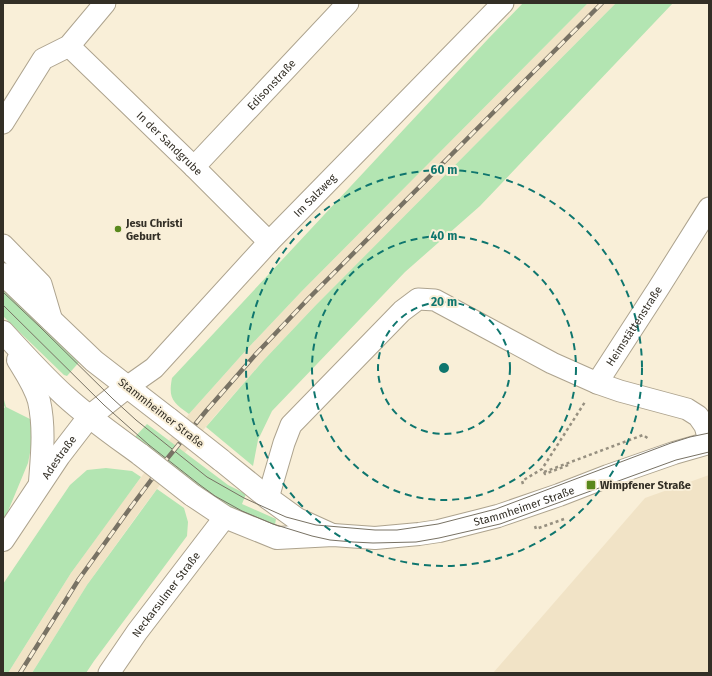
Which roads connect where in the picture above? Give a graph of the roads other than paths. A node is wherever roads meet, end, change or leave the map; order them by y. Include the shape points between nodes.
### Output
1 (105, 3) edge
2 (348, 3) edge
3 (503, 3) edge
4 (69, 46) junction
5 (3, 123) edge
6 (194, 167) junction
7 (709, 208) edge
8 (269, 242) junction
9 (3, 245) edge
10 (3, 274) edge
11 (52, 321) junction
12 (3, 333) edge
13 (597, 383) junction
14 (127, 387) junction
15 (89, 416) junction
16 (709, 442) edge
17 (40, 483) junction
18 (268, 498) junction
19 (225, 517) junction
20 (333, 535) junction
21 (3, 540) edge
22 (109, 673) edge

1 - 4 street
2 - 6 street, Edisonstraße
3 - 8 street, Im Salzweg
4 - 5 street via 43,59
4 - 6 street, In der Sandgrube
6 - 8 street, In der Sandgrube
7 - 13 street, Heimstättenstraße
8 - 14 street, Im Salzweg via 154,368
9 - 11 street via 41,284
10 - 11 main road, Stammheimer Straße
11 - 14 main road, Stammheimer Straße via 94,361
12 - 15 main road, Stammheimer Straße via 65,396
12 - 17 main road via 39,400 43,445
13 - 16 street via 687,409 698,416 705,426
13 - 18 street via 552,363 435,300 418,299 402,310 291,425
14 - 15 main road, Adestraße
14 - 18 main road, Stammheimer Straße, bridge
15 - 17 main road, Adestraße
15 - 19 main road, Stammheimer Straße, bridge via 192,495
16 - 20 main road, Stammheimer Straße via 498,516 446,530 375,538
17 - 21 main road, Adestraße
18 - 20 main road, Stammheimer Straße via 297,519
19 - 20 main road, Stammheimer Straße via 277,538
19 - 22 street, Neckarsulmer Straße

